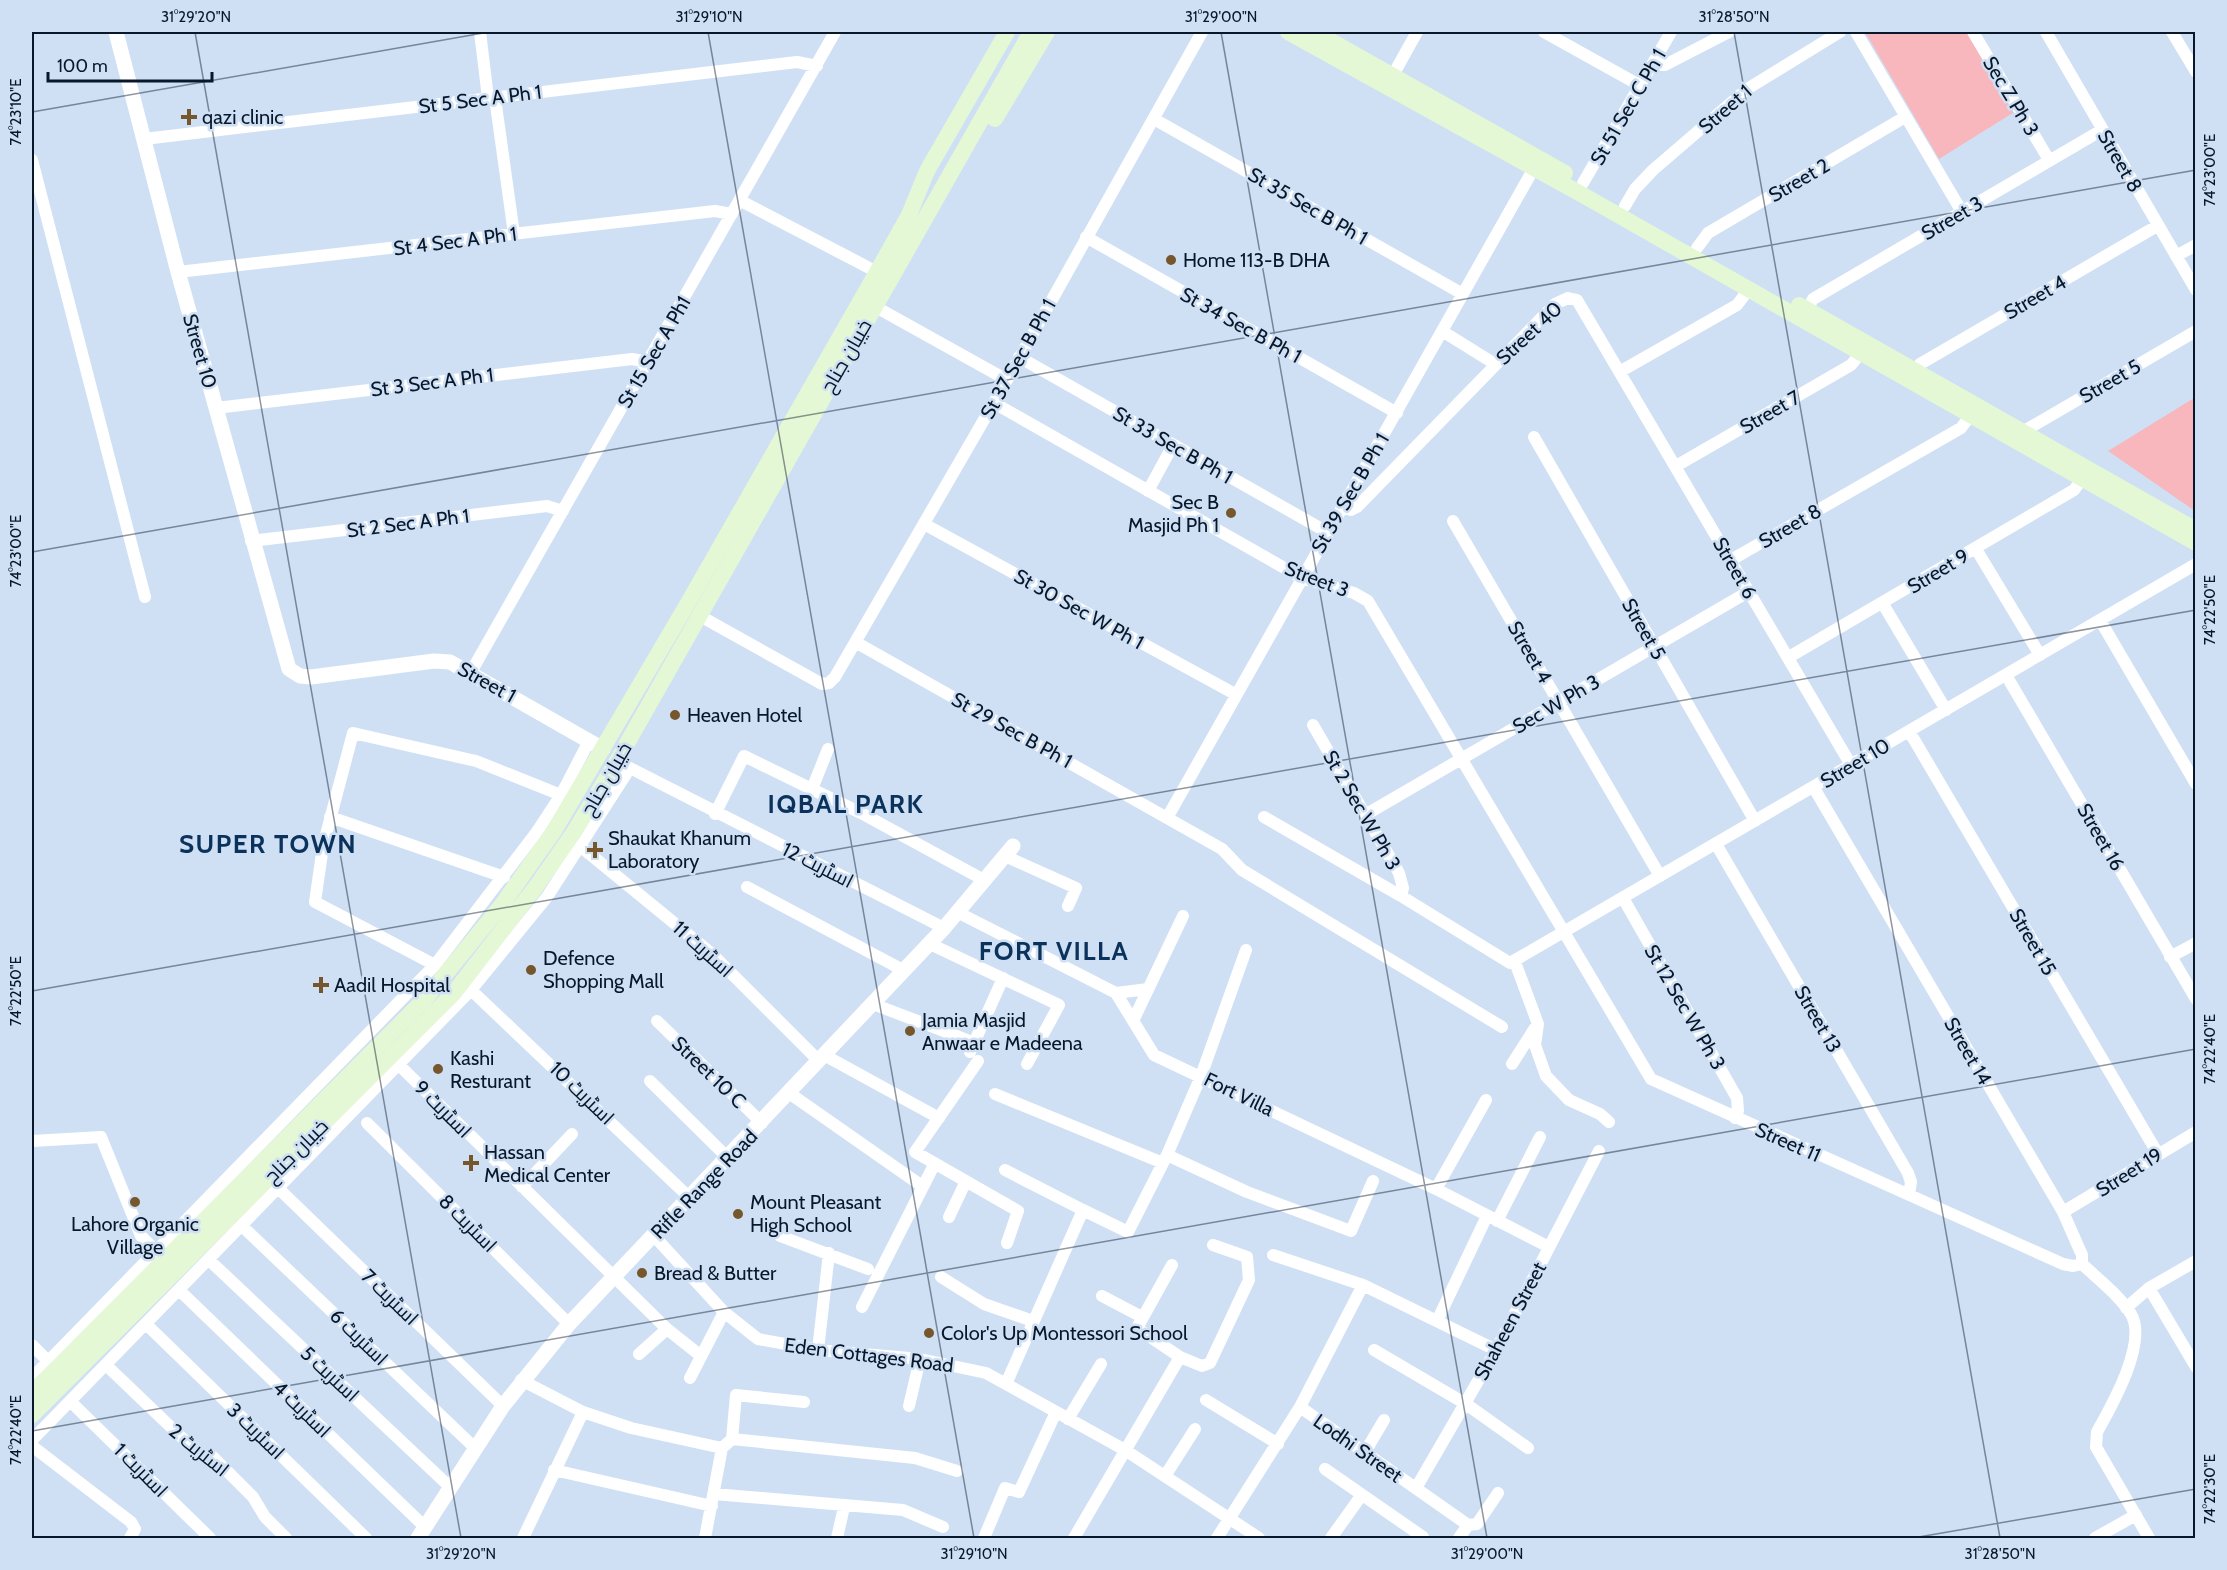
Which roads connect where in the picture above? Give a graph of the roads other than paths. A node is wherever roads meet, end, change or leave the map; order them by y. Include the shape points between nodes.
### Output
1 (116, 32) edge
2 (480, 32) edge
3 (835, 32) edge
4 (1007, 32) edge
5 (1018, 32) edge
6 (1031, 32) edge
7 (1047, 32) edge
8 (1202, 32) edge
9 (1288, 32) edge
10 (1315, 32) edge
11 (1417, 32) edge
12 (1544, 32) edge
13 (1671, 32) edge
14 (1729, 32) edge
15 (1840, 32) edge
16 (1856, 32) edge
17 (1973, 32) edge
18 (2046, 32) edge
19 (2172, 32) edge
20 (1653, 65) junction
21 (817, 66) junction
22 (2196, 72) edge
23 (1393, 75) junction
24 (1641, 86) junction
25 (492, 98) junction
26 (1905, 117) junction
27 (1154, 118) junction
28 (2102, 130) junction
29 (144, 139) junction
30 (32, 160) edge
31 (2049, 160) junction
32 (1534, 168) junction
33 (1583, 183) junction
34 (741, 201) junction
35 (1625, 206) junction
36 (1962, 212) junction
37 (732, 214) junction
38 (915, 220) junction
39 (2157, 226) junction
40 (514, 234) junction
41 (1086, 237) junction
42 (2196, 245) edge
43 (1697, 248) junction
44 (2176, 256) junction
45 (178, 272) junction
46 (877, 272) junction
47 (1749, 289) junction
48 (2196, 290) edge
49 (1461, 293) junction
50 (874, 306) junction
51 (1807, 310) junction
52 (1442, 331) junction
53 (2196, 331) edge
54 (1860, 354) junction
55 (1019, 357) junction
56 (648, 362) junction
57 (1495, 364) junction
58 (1916, 370) junction
59 (1621, 371) junction
60 (1007, 380) junction
61 (994, 403) junction
62 (216, 408) junction
63 (1397, 413) junction
64 (1970, 416) junction
65 (2024, 431) junction
66 (1534, 437) dead end
67 (1173, 444) junction
68 (1676, 466) junction
69 (2082, 479) junction
70 (1148, 491) junction
71 (1341, 506) junction
72 (563, 512) junction
73 (1453, 521) dead end
74 (924, 524) junction
75 (2196, 530) edge
76 (1327, 532) junction
77 (251, 541) junction
78 (2196, 543) edge
79 (1976, 549) junction
80 (1731, 560) junction
81 (2196, 564) edge
82 (1302, 578) junction
83 (1748, 592) junction
84 (145, 597) dead end
85 (1883, 604) junction
86 (700, 616) junction
87 (2100, 620) junction
88 (856, 643) junction
89 (1654, 647) junction
90 (2040, 655) junction
91 (1788, 657) junction
92 (289, 669) joint
93 (471, 672) junction
94 (2006, 675) junction
95 (1235, 694) junction
96 (1559, 702) junction
97 (1946, 710) junction
98 (1312, 725) dead end
99 (1909, 731) junction
100 (596, 745) junction
101 (828, 748) dead end
102 (1462, 758) junction
103 (624, 765) junction
104 (1851, 765) junction
105 (2196, 784) edge
106 (1814, 788) junction
107 (812, 789) junction
108 (561, 795) junction
109 (715, 813) junction
110 (1365, 815) junction
111 (330, 817) junction
112 (1264, 817) dead end
113 (1167, 818) junction
114 (1755, 821) junction
115 (1716, 844) junction
116 (580, 846) junction
117 (1009, 851) joint
118 (1660, 876) junction
119 (504, 877) junction
120 (984, 880) junction
121 (747, 887) dead end
122 (1401, 896) junction
123 (1623, 898) junction
124 (1068, 906) dead end
125 (957, 912) junction
126 (1183, 916) dead end
127 (944, 928) junction
128 (1564, 933) junction
129 (2196, 942) edge
130 (928, 943) junction
131 (1246, 950) dead end
132 (2170, 957) junction
133 (1515, 962) junction
134 (435, 965) junction
135 (903, 970) junction
136 (1003, 978) junction
137 (1148, 989) junction
138 (471, 990) junction
139 (1116, 993) junction
140 (2196, 999) edge
141 (873, 1004) junction
142 (657, 1021) dead end
143 (1133, 1021) junction
144 (1538, 1024) junction
145 (1502, 1027) dead end
146 (974, 1052) junction
147 (821, 1058) junction
148 (1026, 1064) dead end
149 (1512, 1064) dead end
150 (400, 1066) junction
151 (1201, 1076) junction
152 (650, 1081) dead end
153 (789, 1093) junction
154 (995, 1094) dead end
155 (1486, 1100) dead end
156 (939, 1118) junction
157 (1735, 1118) junction
158 (1609, 1122) dead end
159 (367, 1123) dead end
160 (762, 1123) junction
161 (2196, 1132) edge
162 (572, 1134) dead end
163 (1540, 1137) dead end
164 (32, 1142) edge
165 (1599, 1151) dead end
166 (2157, 1154) junction
167 (728, 1158) junction
168 (1165, 1159) junction
169 (935, 1163) junction
170 (1005, 1170) dead end
171 (966, 1181) junction
172 (1373, 1181) dead end
173 (922, 1186) junction
174 (522, 1187) junction
175 (278, 1188) junction
176 (1436, 1189) junction
177 (1909, 1195) junction
178 (690, 1198) junction
179 (1083, 1210) junction
180 (2063, 1212) junction
181 (949, 1217) dead end
182 (1492, 1219) junction
183 (242, 1226) junction
184 (654, 1236) junction
185 (780, 1236) dead end
186 (1007, 1244) dead end
187 (1213, 1245) dead end
188 (1549, 1247) junction
189 (156, 1251) junction
190 (829, 1253) junction
191 (1273, 1254) dead end
192 (209, 1260) junction
193 (2196, 1261) edge
194 (2082, 1264) junction
195 (1172, 1265) dead end
196 (868, 1269) dead end
197 (615, 1276) junction
198 (941, 1277) dead end
199 (1363, 1285) junction
200 (2149, 1288) junction
201 (179, 1290) junction
202 (1102, 1296) dead end
203 (862, 1307) dead end
204 (2126, 1308) junction
205 (724, 1312) junction
206 (1142, 1317) junction
207 (1033, 1321) junction
208 (1437, 1322) junction
209 (146, 1324) junction
210 (569, 1324) junction
211 (667, 1329) junction
212 (32, 1345) edge
213 (818, 1350) junction
214 (1374, 1350) dead end
215 (1496, 1350) junction
216 (639, 1354) dead end
217 (701, 1356) junction
218 (1180, 1357) junction
219 (920, 1359) junction
220 (48, 1361) junction
221 (1101, 1364) dead end
222 (106, 1365) junction
223 (2196, 1367) edge
224 (32, 1378) edge
225 (690, 1378) dead end
226 (521, 1380) junction
227 (1006, 1384) junction
228 (32, 1393) edge
229 (1206, 1400) dead end
230 (71, 1402) junction
231 (804, 1402) dead end
232 (1466, 1404) junction
233 (503, 1406) junction
234 (909, 1406) dead end
235 (1300, 1407) junction
236 (583, 1412) junction
237 (1056, 1412) junction
238 (32, 1415) edge
239 (1068, 1419) junction
240 (1384, 1420) dead end
241 (1195, 1429) dead end
242 (732, 1439) junction
243 (32, 1440) edge
244 (1278, 1444) junction
245 (32, 1446) edge
246 (475, 1448) junction
247 (722, 1448) junction
248 (1528, 1448) dead end
249 (1125, 1450) junction
250 (1365, 1452) junction
251 (1325, 1469) dead end
252 (554, 1470) junction
253 (957, 1471) dead end
254 (1165, 1476) junction
255 (450, 1487) junction
256 (1416, 1488) junction
257 (1498, 1493) dead end
258 (1361, 1496) junction
259 (713, 1500) junction
260 (844, 1507) junction
261 (2136, 1515) junction
262 (1230, 1518) junction
263 (1468, 1525) junction
264 (943, 1527) dead end
265 (422, 1533) edge
266 (1423, 1537) dead end
267 (130, 1539) edge
268 (210, 1539) edge
269 (286, 1539) edge
270 (366, 1539) edge
271 (523, 1539) edge
272 (705, 1539) edge
273 (837, 1539) edge
274 (984, 1539) edge
275 (1074, 1539) edge
276 (1217, 1539) edge
277 (1259, 1539) edge
278 (1331, 1539) edge
279 (1459, 1539) edge
280 (2096, 1539) edge
281 (2149, 1539) edge

1 - 29 street, Street 10
2 - 25 street
3 - 21 street, St 15 Sec A Ph1
4 - 38 main road, خیبان جناح via 927,171
5 - 38 main road via 924,197
6 - 38 main road, خیبان جناح
7 - 38 main road via 949,197
8 - 27 street, St 37 Sec B Ph 1
9 - 32 main road
10 - 23 main road
11 - 23 street
12 - 24 street
13 - 20 street, St 51 Sec C Ph 1
14 - 20 street via 1665,65
15 - 35 street, Street 1 via 1747,89 1653,170
16 - 26 street
17 - 31 street, Sec Z Ph 3
18 - 28 street, Street 8
19 - 22 street
20 - 24 street, St 51 Sec C Ph 1
21 - 25 street, St 5 Sec A Ph 1 via 797,62
21 - 34 street, St 15 Sec A Ph1
23 - 33 main road
24 - 33 street, St 51 Sec C Ph 1
25 - 29 street, St 5 Sec A Ph 1
25 - 40 street
26 - 36 street
26 - 43 street, Street 2 via 1708,233
27 - 41 street, St 37 Sec B Ph 1
27 - 49 street, St 35 Sec B Ph 1
28 - 31 street, Street 3
28 - 39 street, Street 8
29 - 45 street, Street 10
30 - 84 street
31 - 36 street, Street 3
32 - 47 main road
32 - 49 street, St 39 Sec B Ph 1
33 - 35 main road
34 - 37 street, St 15 Sec A Ph1
34 - 46 street
35 - 43 main road
36 - 51 street, Street 3 via 1813,299
37 - 40 street, St 4 Sec A Ph 1 via 716,211
37 - 56 street, St 15 Sec A Ph1
38 - 46 main road, خیبان جناح
38 - 50 main road, خیبان جناح
39 - 44 street, Street 8
39 - 58 street, Street 4 via 1920,364
40 - 45 street, St 4 Sec A Ph 1
41 - 55 street, St 37 Sec B Ph 1
41 - 63 street, St 34 Sec B Ph 1
42 - 44 street
43 - 51 main road
44 - 48 street, Street 8
45 - 62 street, Street 10
46 - 100 main road, خیبان جناح
47 - 54 main road
47 - 59 street via 1737,305
49 - 52 street, St 39 Sec B Ph 1
50 - 60 street
50 - 86 main road, خیبان جناح
51 - 58 main road
52 - 57 street
52 - 63 street, St 39 Sec B Ph 1
53 - 65 street, Street 5
54 - 64 main road
54 - 68 street, Street 7 via 1851,365
55 - 60 street, St 37 Sec B Ph 1
55 - 67 street, St 33 Sec B Ph 1
56 - 62 street, St 3 Sec A Ph 1 via 632,359
56 - 72 street, St 15 Sec A Ph1
57 - 59 street, Street 40 via 1555,304 1568,298 1581,304
57 - 71 street, Street 40 via 1368,497 1351,510
58 - 65 main road
59 - 68 street, Street 6
60 - 61 street, St 37 Sec B Ph 1
61 - 70 street, Street 3
61 - 74 street, St 37 Sec B Ph 1
62 - 77 street, Street 10
63 - 71 street, St 39 Sec B Ph 1
64 - 69 main road
64 - 80 street, Street 8 via 1961,428
65 - 75 main road
66 - 89 street, Street 5
67 - 70 street
67 - 76 street, St 33 Sec B Ph 1
68 - 80 street, Street 6
69 - 78 main road
69 - 79 street, Street 9 via 2074,490
70 - 82 street, Street 3
71 - 76 street, St 39 Sec B Ph 1
72 - 77 street, St 2 Sec A Ph 1 via 547,507
72 - 93 street, St 15 Sec A Ph1
73 - 96 street, Street 4
74 - 88 street, St 37 Sec B Ph 1
74 - 95 street, St 30 Sec W Ph 1
76 - 82 street, St 39 Sec B Ph 1
77 - 92 street, Street 10
79 - 85 street, Street 9
79 - 90 street
80 - 83 street, Street 6
81 - 87 street, Street 10
82 - 95 street, St 39 Sec B Ph 1
82 - 102 street, Street 3 via 1354,593 1372,605
83 - 89 street, Sec W Ph 3
83 - 91 street, Street 6
85 - 91 street, Street 9
85 - 97 street
86 - 88 street, St 37 Sec B Ph 1 via 822,684 830,683
86 - 103 main road, خیبان جناح
87 - 90 street, Street 10
87 - 105 street
88 - 113 street, St 29 Sec B Ph 1
89 - 96 street, Sec W Ph 3
89 - 114 street, Street 5
90 - 94 street, Street 10
91 - 104 street, Street 6
92 - 93 street, Street 1 via 311,677 443,661
93 - 100 street, Street 1
94 - 97 street, Street 10
94 - 132 street, Street 16
95 - 113 street, St 39 Sec B Ph 1
96 - 102 street, Sec W Ph 3
96 - 118 street, Street 4
97 - 99 street, Street 10
98 - 110 street, St 2 Sec W Ph 3
99 - 104 street, Street 10
99 - 166 street, Street 15
100 - 108 street
100 - 228 main road, خیبان جناح via 554,831 508,896 426,998
101 - 107 street
102 - 110 street, Sec W Ph 3
102 - 128 street, Street 3
103 - 109 street, اسٹریٹ 12
103 - 116 street
103 - 238 main road, خیبان جناح via 536,888 453,994
104 - 106 street, Street 10
106 - 114 street, Street 10
106 - 180 street, Street 14
107 - 109 street via 744,756
107 - 120 street
108 - 111 street via 476,762 352,733
108 - 119 street
109 - 127 street, اسٹریٹ 12
110 - 122 street, St 2 Sec W Ph 3 via 1399,873
111 - 119 street
111 - 134 street via 315,902
112 - 122 street
113 - 145 street, St 29 Sec B Ph 1 via 1222,849 1242,870
114 - 115 street, Street 10
115 - 118 street, Street 10
115 - 177 street, Street 13 via 1908,1173
116 - 138 street via 547,897
116 - 147 street, اسٹریٹ 11 via 712,954
117 - 120 street, Rifle Range Road
117 - 124 street via 1076,888
118 - 123 street, Street 10
119 - 134 street
120 - 125 street, Rifle Range Road
121 - 135 street
122 - 133 street via 1506,963
123 - 128 street, Street 10
123 - 157 street, St 12 Sec W Ph 3 via 1737,1098
125 - 127 street, Rifle Range Road
125 - 139 street
126 - 137 street
127 - 130 street, Rifle Range Road
128 - 133 street, Street 10
128 - 157 street, Street 11 via 1651,1079
129 - 132 street
130 - 135 street, Rifle Range Road
130 - 136 street
131 - 151 street
132 - 140 street, Street 16
133 - 144 street
134 - 189 street
135 - 141 street, Rifle Range Road
136 - 146 street
136 - 148 street via 1059,1005
137 - 139 street
137 - 143 street
138 - 150 street
138 - 178 street, اسٹریٹ 10
139 - 143 street, Fort Villa
141 - 146 street
141 - 147 street, Rifle Range Road
142 - 160 street, Street 10 C
143 - 151 street, Fort Villa via 1155,1055
144 - 149 street
144 - 158 street via 1534,1045 1546,1076 1569,1100
146 - 156 street
147 - 153 street, Rifle Range Road
147 - 156 street, اسٹریٹ 11
150 - 174 street, اسٹریٹ 9
150 - 175 street
151 - 168 street
151 - 176 street, Fort Villa
152 - 167 street
153 - 160 street, Rifle Range Road
153 - 173 street
154 - 168 street
155 - 176 street
156 - 169 street via 915,1152
157 - 177 street, Street 11
159 - 210 street, اسٹریٹ 8
160 - 167 street, Rifle Range Road
161 - 166 street, Street 19
162 - 174 street
163 - 182 street
164 - 189 street via 101,1137 141,1236
165 - 188 street, Shaheen Street
166 - 180 street, Street 19
167 - 178 street, Rifle Range Road
168 - 172 street via 1351,1231
168 - 179 street via 1128,1232
169 - 171 street
169 - 173 street
170 - 179 street
171 - 181 street
171 - 186 street via 1018,1211
173 - 203 street
174 - 197 street, اسٹریٹ 9
175 - 183 street
175 - 233 street, اسٹریٹ 7
176 - 182 street, Fort Villa
177 - 194 street, Street 11 via 2063,1264
178 - 184 street, Rifle Range Road
179 - 207 street
180 - 194 street, Street 14 via 2082,1255
182 - 188 street, Fort Villa
182 - 208 street
183 - 192 street
183 - 246 street, اسٹریٹ 6
184 - 197 street, Rifle Range Road
184 - 205 street, Eden Cottages Road
185 - 190 street
187 - 218 street via 1247,1257 1249,1280 1210,1363 1202,1366
188 - 215 street, Shaheen Street
189 - 220 street
190 - 196 street
190 - 213 street
191 - 199 street
192 - 201 street
192 - 255 street, اسٹریٹ 5
193 - 200 street
194 - 204 street, Street 14
195 - 206 street
197 - 210 street, Rifle Range Road
197 - 211 street, اسٹریٹ 9
198 - 207 street via 984,1304
199 - 208 street
199 - 235 street
200 - 204 street
200 - 223 street
201 - 209 street
201 - 265 street, اسٹریٹ 4
202 - 206 street
204 - 261 street via 2134,1323 2130,1363 2095,1441
205 - 213 street, Eden Cottages Road via 758,1339
205 - 217 street
206 - 218 street via 1137,1328
207 - 227 street
208 - 215 street
209 - 222 street
209 - 270 street, اسٹریٹ 3
210 - 226 street, Rifle Range Road
211 - 216 street
211 - 217 street, اسٹریٹ 9
212 - 220 street
213 - 219 street, Eden Cottages Road
214 - 232 street
215 - 232 street, Shaheen Street
217 - 225 street
218 - 249 street
219 - 227 street, Eden Cottages Road via 986,1373
219 - 234 street
220 - 224 street
221 - 239 street
222 - 230 street
222 - 269 street, اسٹریٹ 2 via 200,1455 213,1457 253,1497
226 - 233 street, Rifle Range Road
226 - 236 street
227 - 237 street, Eden Cottages Road
229 - 244 street
230 - 243 street
230 - 268 street, اسٹریٹ 1
231 - 242 street via 736,1395
232 - 248 street
232 - 256 street, Shaheen Street
233 - 246 street, Rifle Range Road
235 - 244 street
235 - 250 street, Lodhi Street
236 - 247 street via 631,1428
236 - 252 street
237 - 239 street, Eden Cottages Road
237 - 274 street via 1019,1492 1005,1488
239 - 249 street, Eden Cottages Road
240 - 250 street
241 - 254 street
242 - 247 street
242 - 253 street via 915,1458
244 - 262 street
245 - 267 street via 131,1522 135,1529
246 - 255 street, Rifle Range Road
247 - 259 street
249 - 254 street, Eden Cottages Road
249 - 275 street
250 - 256 street, Lodhi Street
251 - 258 street
252 - 259 street
252 - 271 street
254 - 262 street, Eden Cottages Road
255 - 265 street, Rifle Range Road
256 - 263 street, Lodhi Street
257 - 263 street via 1477,1524
258 - 266 street
258 - 278 street
259 - 260 street
259 - 272 street
260 - 264 street via 903,1510
260 - 273 street
261 - 280 street
261 - 281 street
262 - 276 street
262 - 277 street
263 - 279 street

